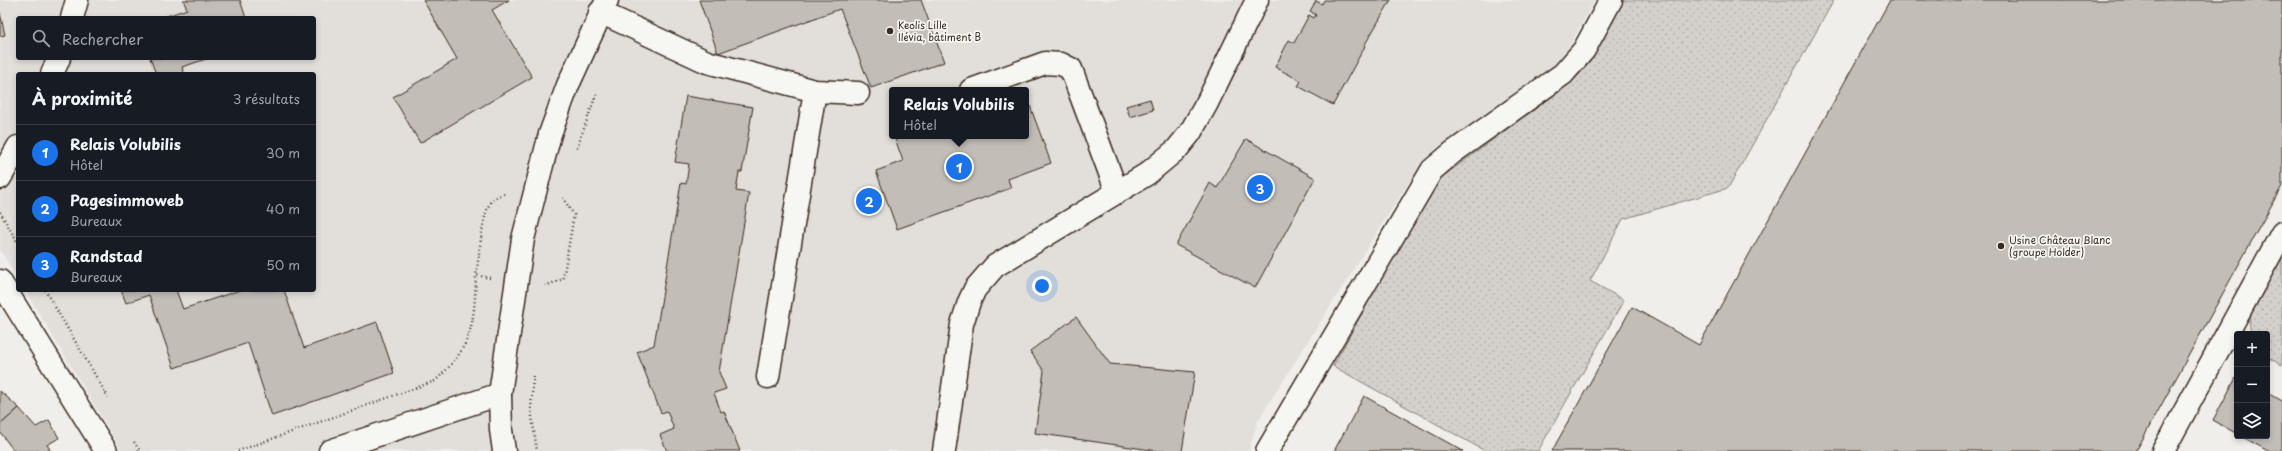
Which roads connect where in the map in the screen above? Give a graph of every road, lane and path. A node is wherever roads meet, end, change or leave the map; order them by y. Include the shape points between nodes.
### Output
1 (77, 0) edge
2 (1257, 0) edge
3 (1611, 0) edge
4 (604, 6) edge
5 (73, 16) edge
6 (58, 60) edge
7 (53, 72) edge
8 (979, 87) edge
9 (599, 88) dead end
10 (815, 91) junction
11 (858, 93) dead end
12 (16, 150) edge
13 (576, 150) dead end
14 (0, 178) edge
15 (564, 191) dead end
16 (1117, 192) junction
17 (563, 198) dead end
18 (0, 212) edge
19 (2282, 233) edge
20 (16, 240) edge
21 (476, 275) dead end
22 (0, 282) edge
23 (546, 286) dead end
24 (47, 292) edge
25 (545, 294) dead end
26 (533, 372) dead end
27 (768, 377) dead end
28 (500, 394) junction
29 (112, 404) dead end
30 (131, 437) dead end
31 (106, 451) edge
32 (140, 451) edge
33 (238, 451) edge
34 (330, 451) edge
35 (504, 451) edge
36 (537, 451) edge
37 (944, 451) edge
38 (1267, 451) edge
39 (2163, 451) edge

1 - 5 street
2 - 16 street via 1190,133 1161,164
3 - 38 street via 1584,50 1563,74 1452,152 1432,170
4 - 10 street via 707,62
4 - 28 street via 568,85 542,158 523,239
6 - 7 street
8 - 16 street via 1045,63 1061,64 1071,69
9 - 13 path
10 - 11 street
10 - 27 street
12 - 14 street
15 - 17 path
16 - 37 street via 995,266 975,289 962,324
18 - 20 path
19 - 39 street
21 - 33 path via 475,311 466,347 453,365 435,381
22 - 31 street
23 - 25 path
24 - 29 path
26 - 36 path via 531,410
28 - 34 street
28 - 35 street
30 - 32 path

